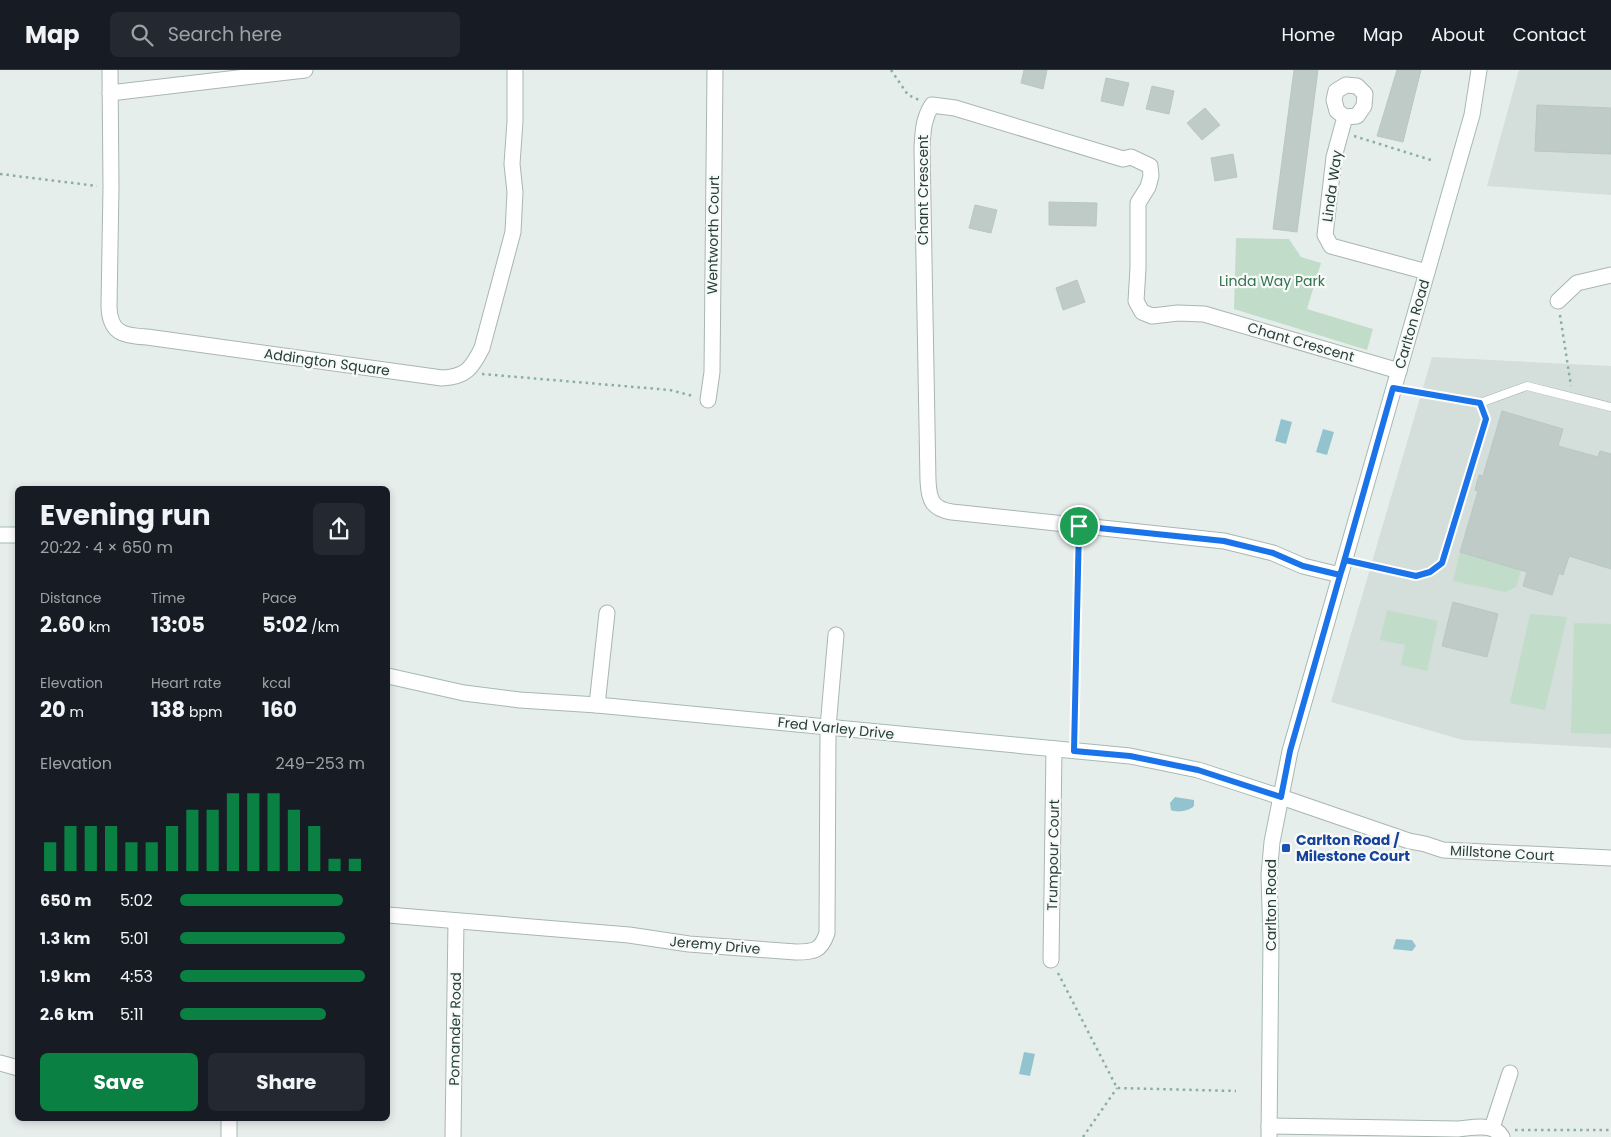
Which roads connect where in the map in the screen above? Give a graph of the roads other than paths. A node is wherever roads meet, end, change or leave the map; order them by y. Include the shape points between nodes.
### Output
1 (110, 70) edge
2 (305, 70) edge
3 (515, 70) edge
4 (715, 70) edge
5 (1479, 70) edge
6 (110, 93) junction
7 (1345, 117) dead end
8 (1427, 272) junction
9 (1611, 275) edge
10 (1558, 301) road end
11 (1398, 371) junction
12 (1393, 388) junction
13 (708, 400) road end
14 (1480, 403) junction
15 (1611, 407) edge
16 (0, 535) edge
17 (15, 535) edge
18 (1345, 560) junction
19 (1340, 575) junction
20 (607, 613) dead end
21 (836, 634) dead end
22 (390, 676) edge
23 (597, 705) junction
24 (828, 727) junction
25 (1054, 750) junction
26 (1281, 797) junction
27 (1611, 858) edge
28 (390, 915) edge
29 (456, 921) junction
30 (1052, 960) road end
31 (0, 1063) edge
32 (15, 1067) edge
33 (1510, 1073) dead end
34 (229, 1121) edge
35 (1269, 1132) edge
36 (1498, 1133) edge
37 (229, 1137) edge
38 (453, 1137) edge

1 - 6 street, Addington Square
2 - 6 street
3 - 6 street, Addington Square via 513,232 482,348 474,363 455,378 133,337 114,328 110,319
4 - 13 street, Wentworth Court via 712,372
5 - 8 street, Carlton Road via 1472,115
7 - 8 street, Linda Way via 1334,157 1325,235 1331,246
8 - 11 street, Carlton Road
9 - 10 street via 1577,283
11 - 12 street, Carlton Road
11 - 19 street, Chant Crescent via 1204,314 1152,316 1142,312 1136,301 1138,203 1148,187 1150,166 1131,157 1122,159 955,108 932,105 923,124 922,148 928,494 933,502 940,510 1224,541
12 - 14 lane
12 - 18 street, Carlton Road
14 - 15 lane via 1528,386
14 - 18 lane via 1486,419 1442,563 1430,572 1416,576
16 - 17 street
18 - 19 street, Carlton Road
19 - 26 street, Carlton Road via 1290,751
20 - 23 street
21 - 24 street, Jeremy Drive
22 - 23 street, Fred Varley Drive via 464,693
23 - 24 street, Fred Varley Drive
24 - 25 street, Fred Varley Drive
24 - 29 street, Jeremy Drive via 827,934 823,944 816,949 796,952 689,944 629,935
25 - 26 street, Fred Varley Drive via 1130,756 1198,770
25 - 30 street, Trumpour Court
26 - 27 street, Millstone Court via 1443,850
26 - 35 street, Carlton Road via 1269,875
28 - 29 street, Jeremy Drive
29 - 38 street, Pomander Road
31 - 32 street
33 - 36 street
34 - 37 street
35 - 36 street via 1481,1127

